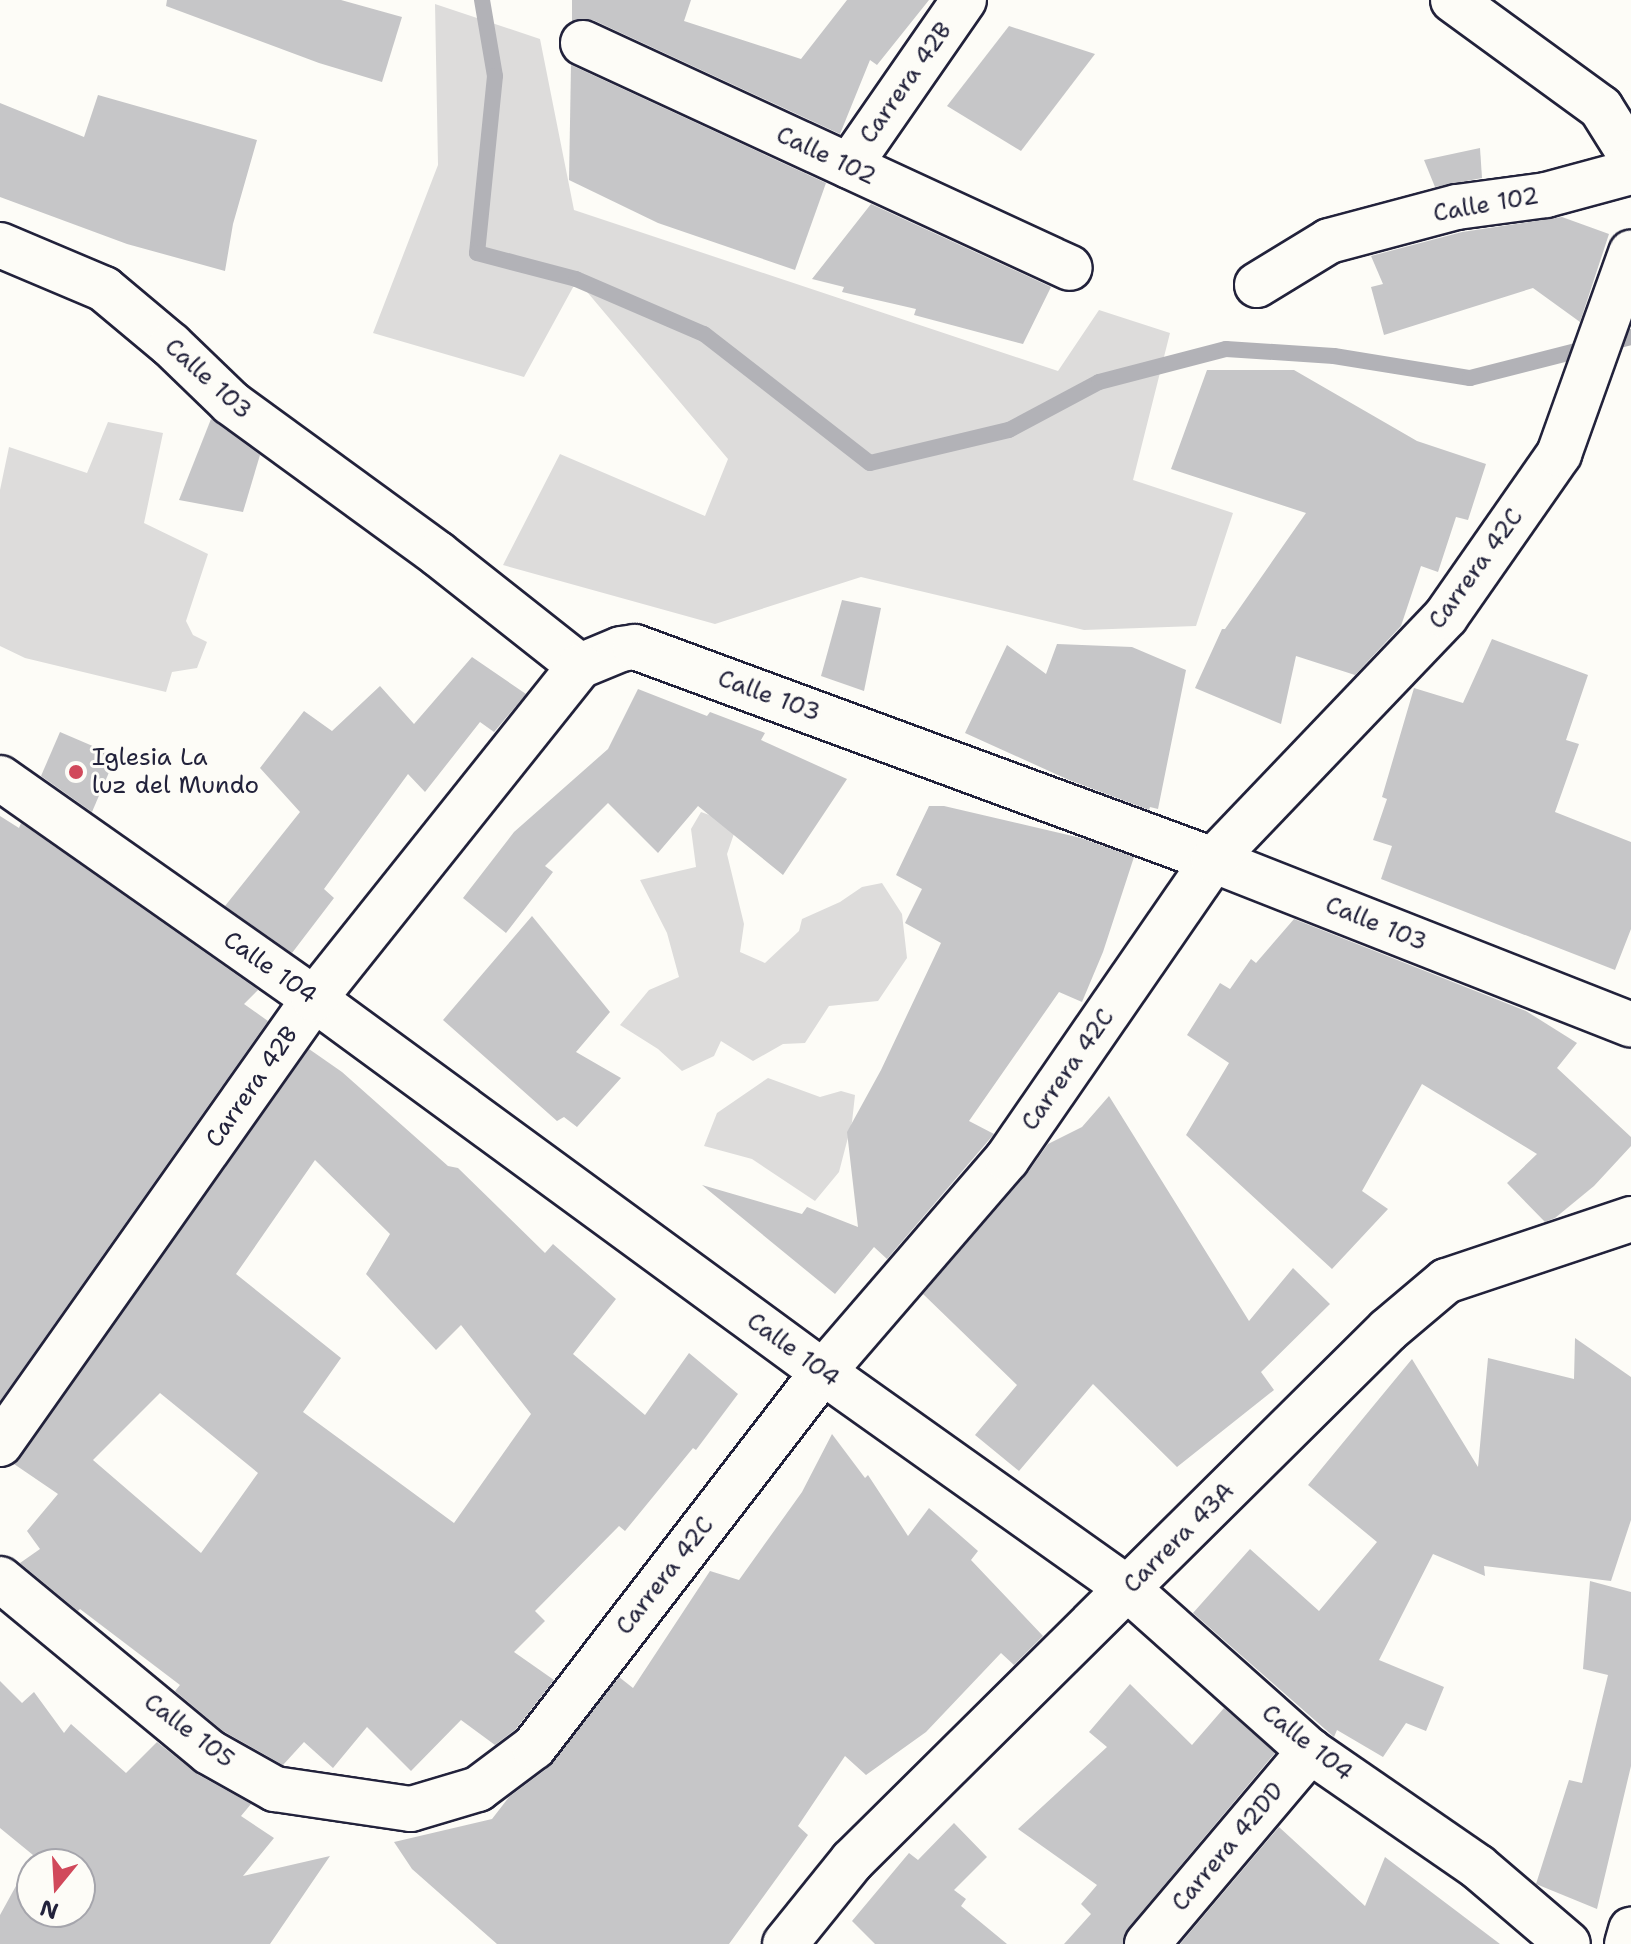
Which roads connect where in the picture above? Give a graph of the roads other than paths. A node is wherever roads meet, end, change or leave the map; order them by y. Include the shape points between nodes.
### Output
1 (964, 0) edge
2 (1453, 0) edge
3 (583, 43) dead end
4 (1631, 156) edge
5 (849, 166) junction
6 (1631, 172) edge
7 (0, 245) edge
8 (1631, 253) edge
9 (1070, 268) dead end
10 (1257, 285) dead end
11 (580, 666) junction
12 (0, 778) edge
13 (1213, 860) junction
14 (314, 999) junction
15 (1631, 1025) edge
16 (1631, 1219) edge
17 (823, 1372) junction
18 (0, 1444) edge
19 (0, 1579) edge
20 (1128, 1589) junction
21 (1310, 1751) junction
22 (411, 1809) joint
23 (1631, 1930) edge
24 (785, 1944) edge
25 (1147, 1944) edge
26 (1568, 1944) edge
27 (1627, 1944) edge

1 - 5 street, Carrera 42B
2 - 4 street via 1601,108
3 - 5 street, Calle 102
5 - 9 street, Calle 102
6 - 10 street, Calle 102 via 1546,195 1457,207 1329,241
7 - 11 street, Calle 103 via 104,289 231,403
8 - 13 street, Carrera 42C via 1559,454 1446,616
11 - 13 street, Calle 103 via 635,647
11 - 14 street, Carrera 42B
12 - 14 street, Calle 104
13 - 15 street, Calle 103
13 - 17 street, Carrera 42C via 1007,1159
14 - 17 street, Calle 104
14 - 18 street, Carrera 42B
16 - 20 street, Carrera 43A via 1446,1281 1388,1330
17 - 20 street, Calle 104
17 - 22 street, Carrera 42C via 534,1747 478,1789
19 - 22 street, Calle 105 via 209,1752 275,1789
20 - 21 street, Calle 104
20 - 24 street, Carrera 43A via 852,1861
21 - 25 street, Carrera 42DD
21 - 26 street, Calle 104 via 1478,1867
23 - 27 street

